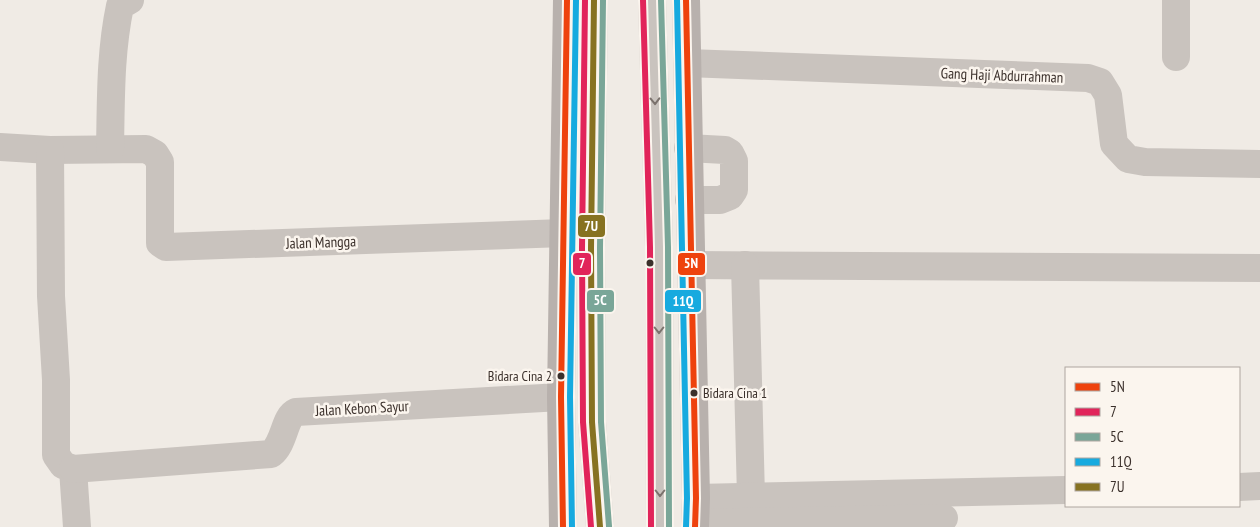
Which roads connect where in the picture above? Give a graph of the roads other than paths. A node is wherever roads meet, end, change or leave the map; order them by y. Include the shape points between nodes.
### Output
1 (130, 0) edge
2 (567, 0) edge
3 (594, 0) edge
4 (652, 0) edge
5 (686, 0) edge
6 (1176, 0) edge
7 (1176, 56) dead end
8 (687, 63) junction
9 (0, 148) edge
10 (688, 148) junction
11 (110, 149) junction
12 (50, 150) junction
13 (1260, 164) edge
14 (689, 200) junction
15 (564, 233) junction
16 (690, 265) junction
17 (745, 265) junction
18 (1260, 268) edge
19 (561, 397) junction
20 (73, 469) junction
21 (1260, 486) edge
22 (1240, 487) edge
23 (1065, 490) edge
24 (751, 497) junction
25 (695, 516) edge
26 (944, 518) dead end
27 (77, 527) edge
28 (563, 527) edge
29 (600, 527) edge
30 (660, 527) edge

1 - 11 street via 120,6 117,22 111,75
2 - 15 main road
3 - 29 street via 592,422
4 -> 30 street via 659,247
5 - 8 main road
6 - 7 street
8 - 10 main road
8 - 13 street, Gang Haji Abdurrahman via 1088,78 1100,82 1108,95 1114,144 1128,159
9 - 12 street
10 - 14 main road
10 - 14 street via 725,150 734,161 734,190 730,196 720,200
11 - 12 street
11 - 15 street, Jalan Mangga via 146,149 160,162 160,243 166,247
12 - 20 street via 56,455 63,465
14 - 16 main road
15 - 19 main road
16 - 17 street
16 - 25 main road
17 - 18 street
17 - 24 street
19 - 20 street, Jalan Kebon Sayur via 296,412 289,418 281,442 271,454
19 - 28 main road
20 - 27 street
21 - 22 street
23 - 24 street
24 - 25 street
25 - 26 street

